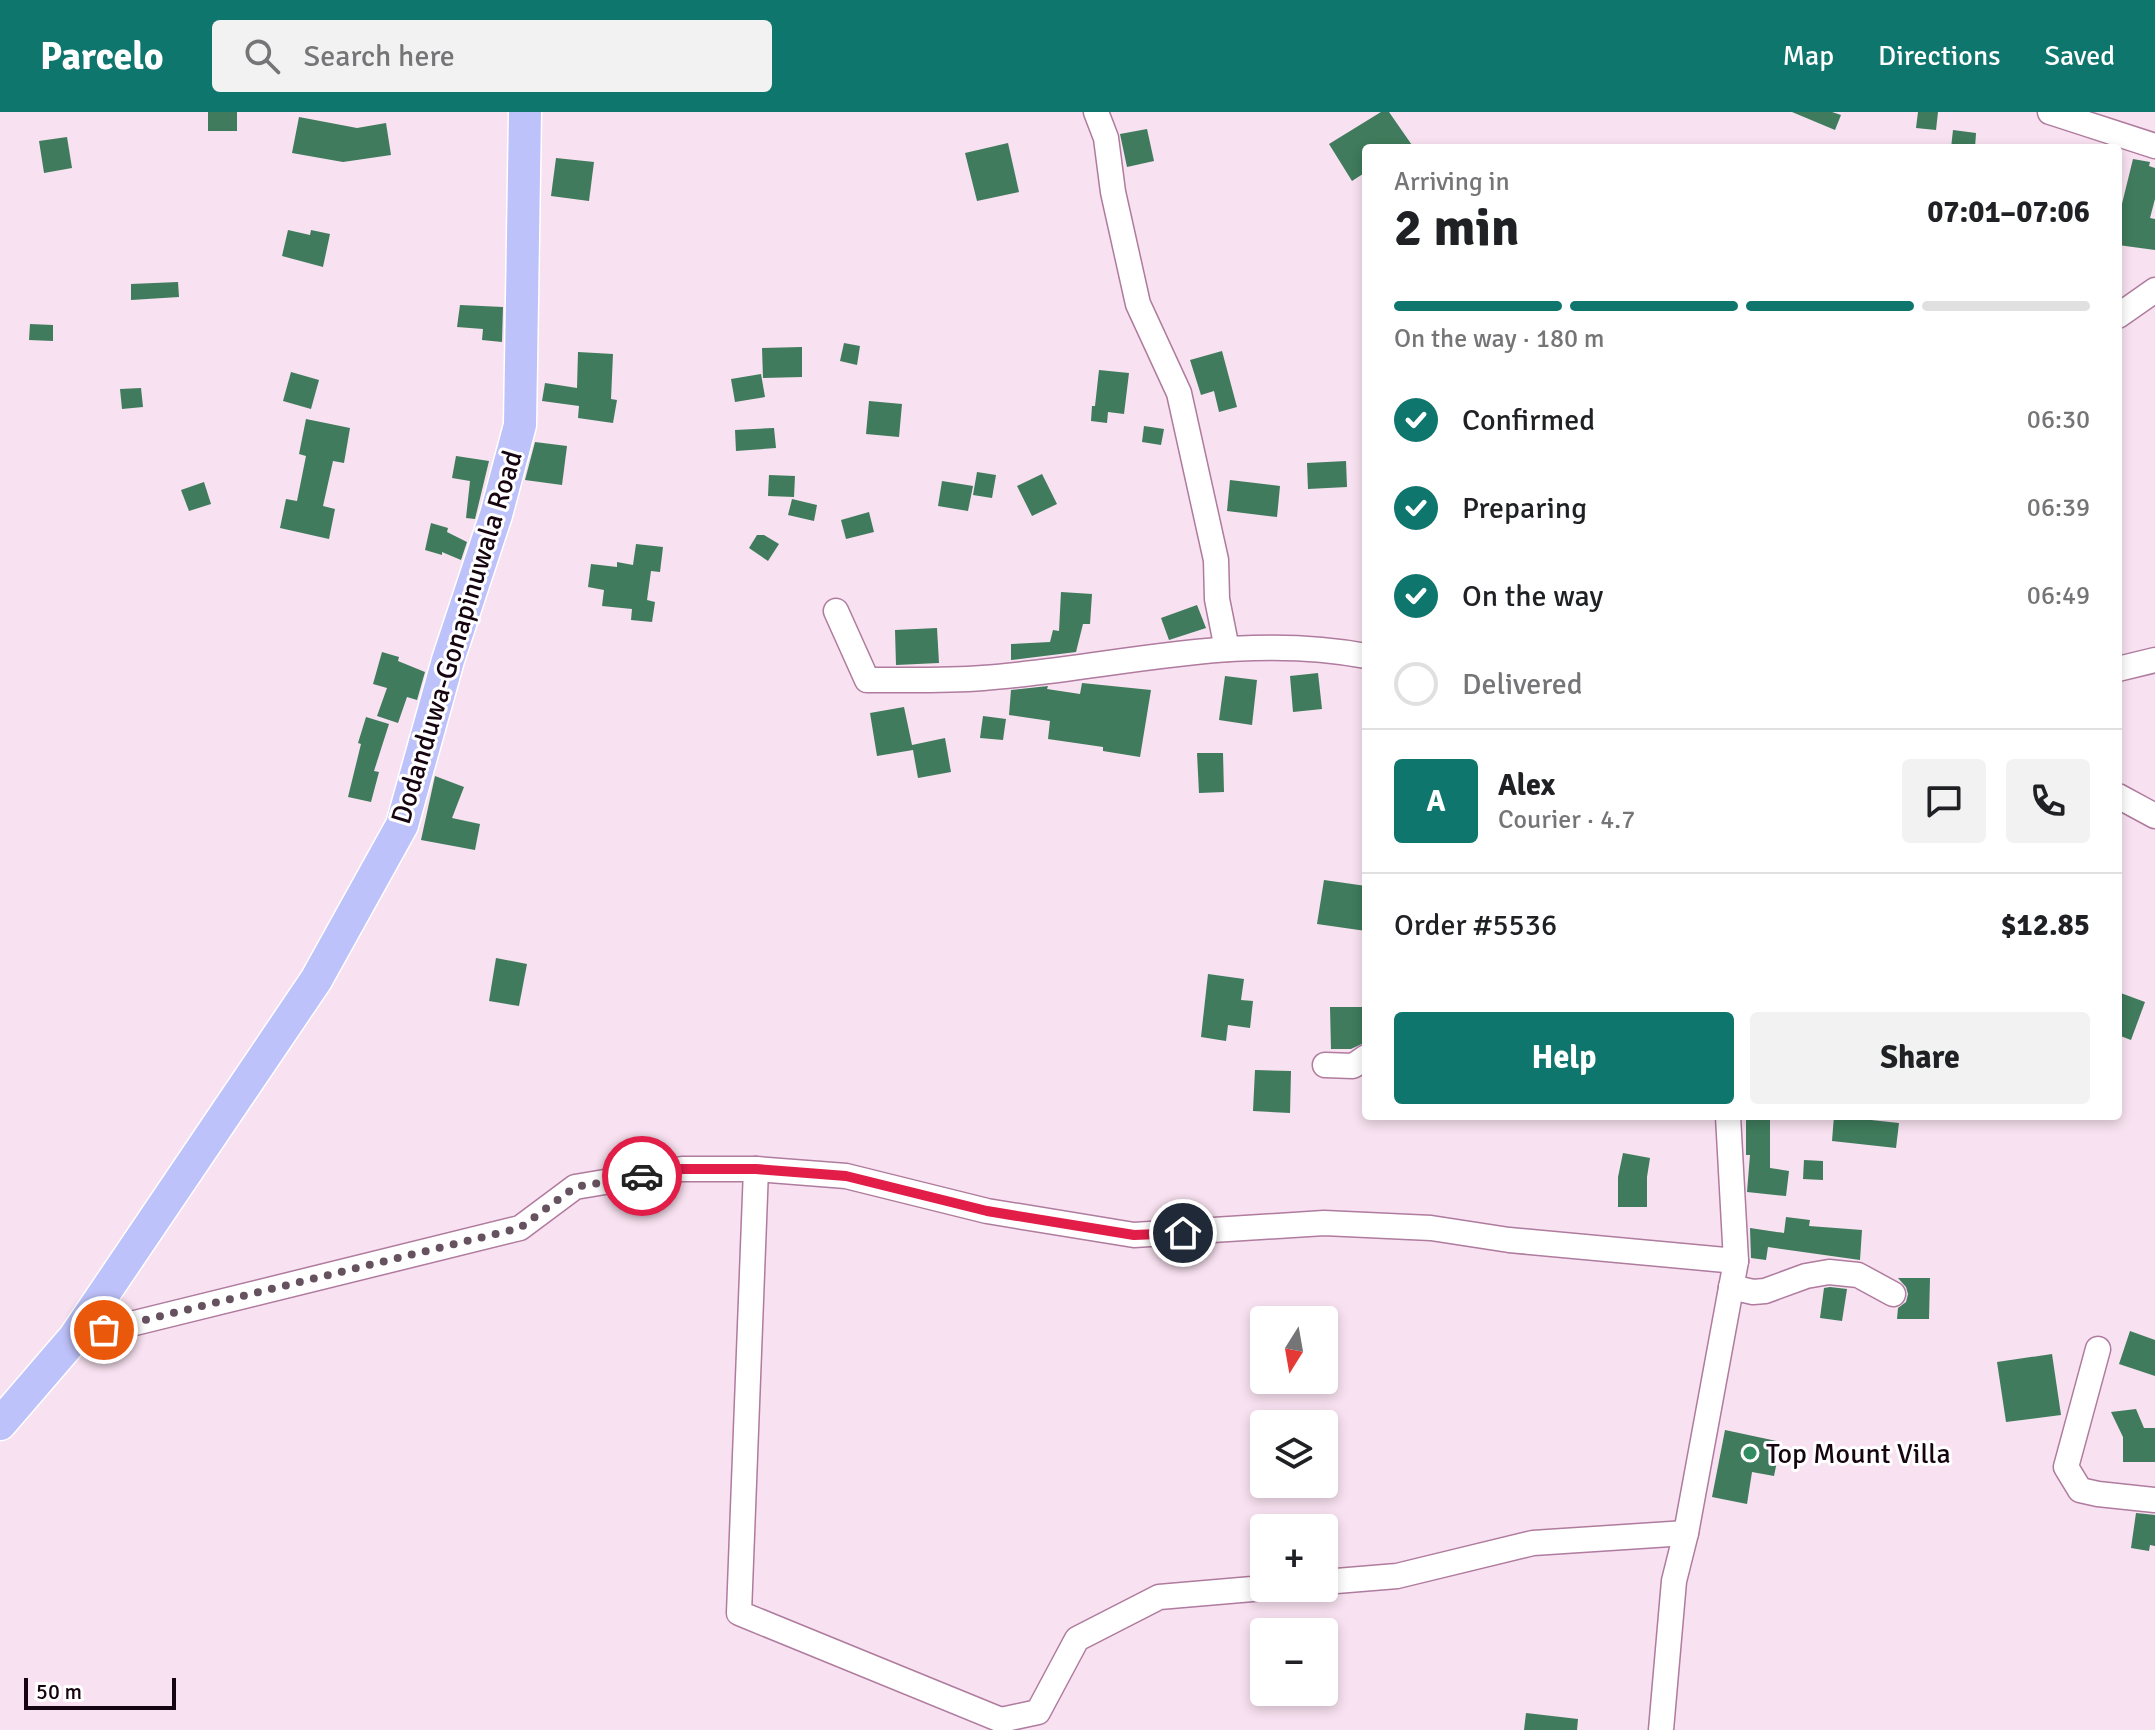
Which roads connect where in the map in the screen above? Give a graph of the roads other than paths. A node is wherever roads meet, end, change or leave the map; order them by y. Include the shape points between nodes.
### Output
1 (525, 112) edge
2 (1096, 112) edge
3 (2050, 112) edge
4 (2084, 118) edge
5 (2155, 146) edge
6 (2155, 290) edge
7 (2122, 313) edge
8 (836, 611) dead end
9 (1227, 649) junction
10 (1362, 655) edge
11 (2155, 660) edge
12 (2122, 668) edge
13 (2122, 798) edge
14 (2155, 816) edge
15 (1362, 1060) edge
16 (1325, 1065) dead end
17 (1728, 1120) edge
18 (756, 1169) junction
19 (1736, 1261) junction
20 (1731, 1287) junction
21 (1893, 1294) dead end
22 (74, 1338) junction
23 (2098, 1349) dead end
24 (0, 1424) edge
25 (2155, 1500) edge
26 (1686, 1533) junction
27 (1338, 1581) edge
28 (1250, 1589) edge
29 (1661, 1730) edge

1 - 22 main road, Dodanduwa-Gonapinuwala Road via 520,425 402,825 316,980
2 - 9 street via 1106,138 1138,304 1179,393 1216,560
3 - 4 street
4 - 5 street
6 - 7 street
8 - 9 street via 867,680 984,678
9 - 10 street via 1338,650
11 - 12 street
13 - 14 street
15 - 16 street via 1353,1066
17 - 19 street
18 - 19 street via 846,1176 987,1211 1134,1235 1324,1223 1431,1228
18 - 22 street via 682,1169 575,1187 520,1228
18 - 28 street via 739,1613 1001,1720 1038,1712 1077,1639 1159,1597
19 - 20 street
20 - 21 street via 1765,1291 1829,1272 1858,1275
20 - 26 street
22 - 24 main road, Dodanduwa-Gonapinuwala Road
23 - 25 street via 2066,1467 2080,1490
26 - 27 street via 1533,1543 1397,1576
26 - 29 street via 1674,1581

